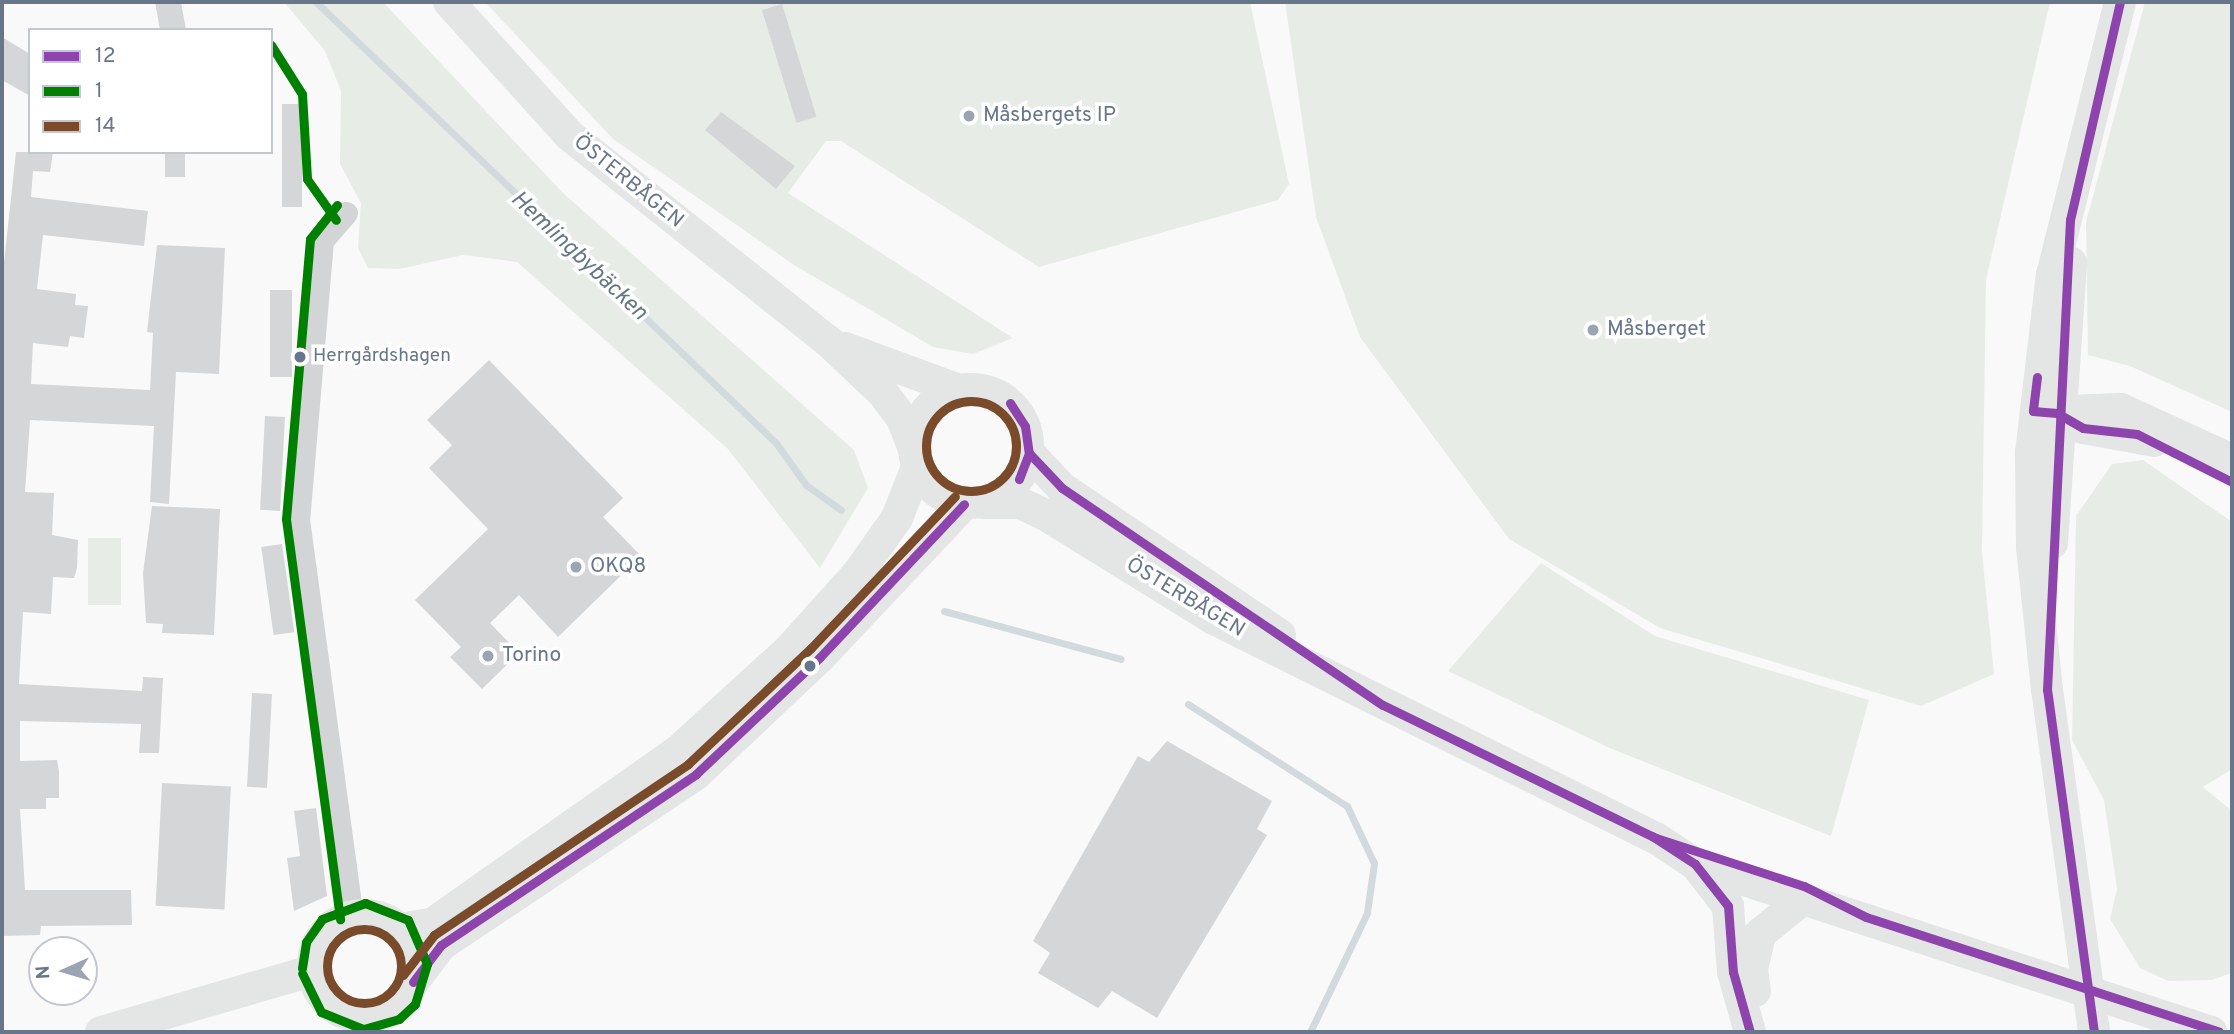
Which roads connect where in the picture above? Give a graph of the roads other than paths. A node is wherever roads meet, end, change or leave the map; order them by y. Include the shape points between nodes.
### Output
1 (449, 2) edge
2 (2120, 2) edge
3 (346, 214) dead end
4 (827, 340) junction
5 (958, 390) junction
6 (2045, 412) junction
7 (1028, 453) junction
8 (915, 457) junction
9 (2232, 460) edge
10 (2232, 482) edge
11 (975, 504) junction
12 (1382, 705) junction
13 (1656, 838) junction
14 (1695, 864) junction
15 (1798, 903) junction
16 (352, 917) junction
17 (1866, 917) junction
18 (399, 929) junction
19 (314, 970) junction
20 (413, 982) junction
21 (364, 1025) edge
22 (101, 1032) edge
23 (1750, 1032) edge
24 (1769, 1032) edge
25 (2094, 1032) edge
26 (2212, 1032) edge

1 - 4 main road, ÖSTERBÅGEN via 569,135
2 - 6 main road via 2070,220 2072,279
3 - 16 street via 322,241 298,519
4 - 5 main road, ÖSTERBÅGEN via 926,383
4 - 8 main road, ÖSTERBÅGEN via 883,393 902,418
5 - 7 main road via 995,393 1010,403 1025,426
5 - 8 main road via 927,408
6 - 9 main road via 2082,406 2121,409
6 - 10 main road via 2082,428 2156,441
6 - 25 main road via 2047,691
7 - 11 main road via 1019,479
7 - 12 main road, ÖSTERBÅGEN via 1062,488
8 - 11 main road via 944,498
8 - 18 main road via 897,518 859,572 789,650 678,751 432,924
11 - 12 main road, ÖSTERBÅGEN via 1020,503 1044,514 1214,619
11 - 20 main road via 696,774 441,945
12 - 13 main road, ÖSTERBÅGEN
13 - 14 main road, ÖSTERBÅGEN
13 - 17 main road, ÖSTERBÅGEN via 1804,886
14 - 15 main road, ÖSTERBÅGEN
14 - 23 main road via 1728,906 1733,971
15 - 17 main road, ÖSTERBÅGEN
15 - 24 main road via 1768,922 1754,952 1758,1010
16 - 18 main road via 377,917
16 - 19 main road via 323,936
17 - 26 main road, ÖSTERBÅGEN
18 - 20 main road via 412,949
19 - 21 main road via 329,1003
19 - 22 main road
20 - 21 main road via 394,1008

